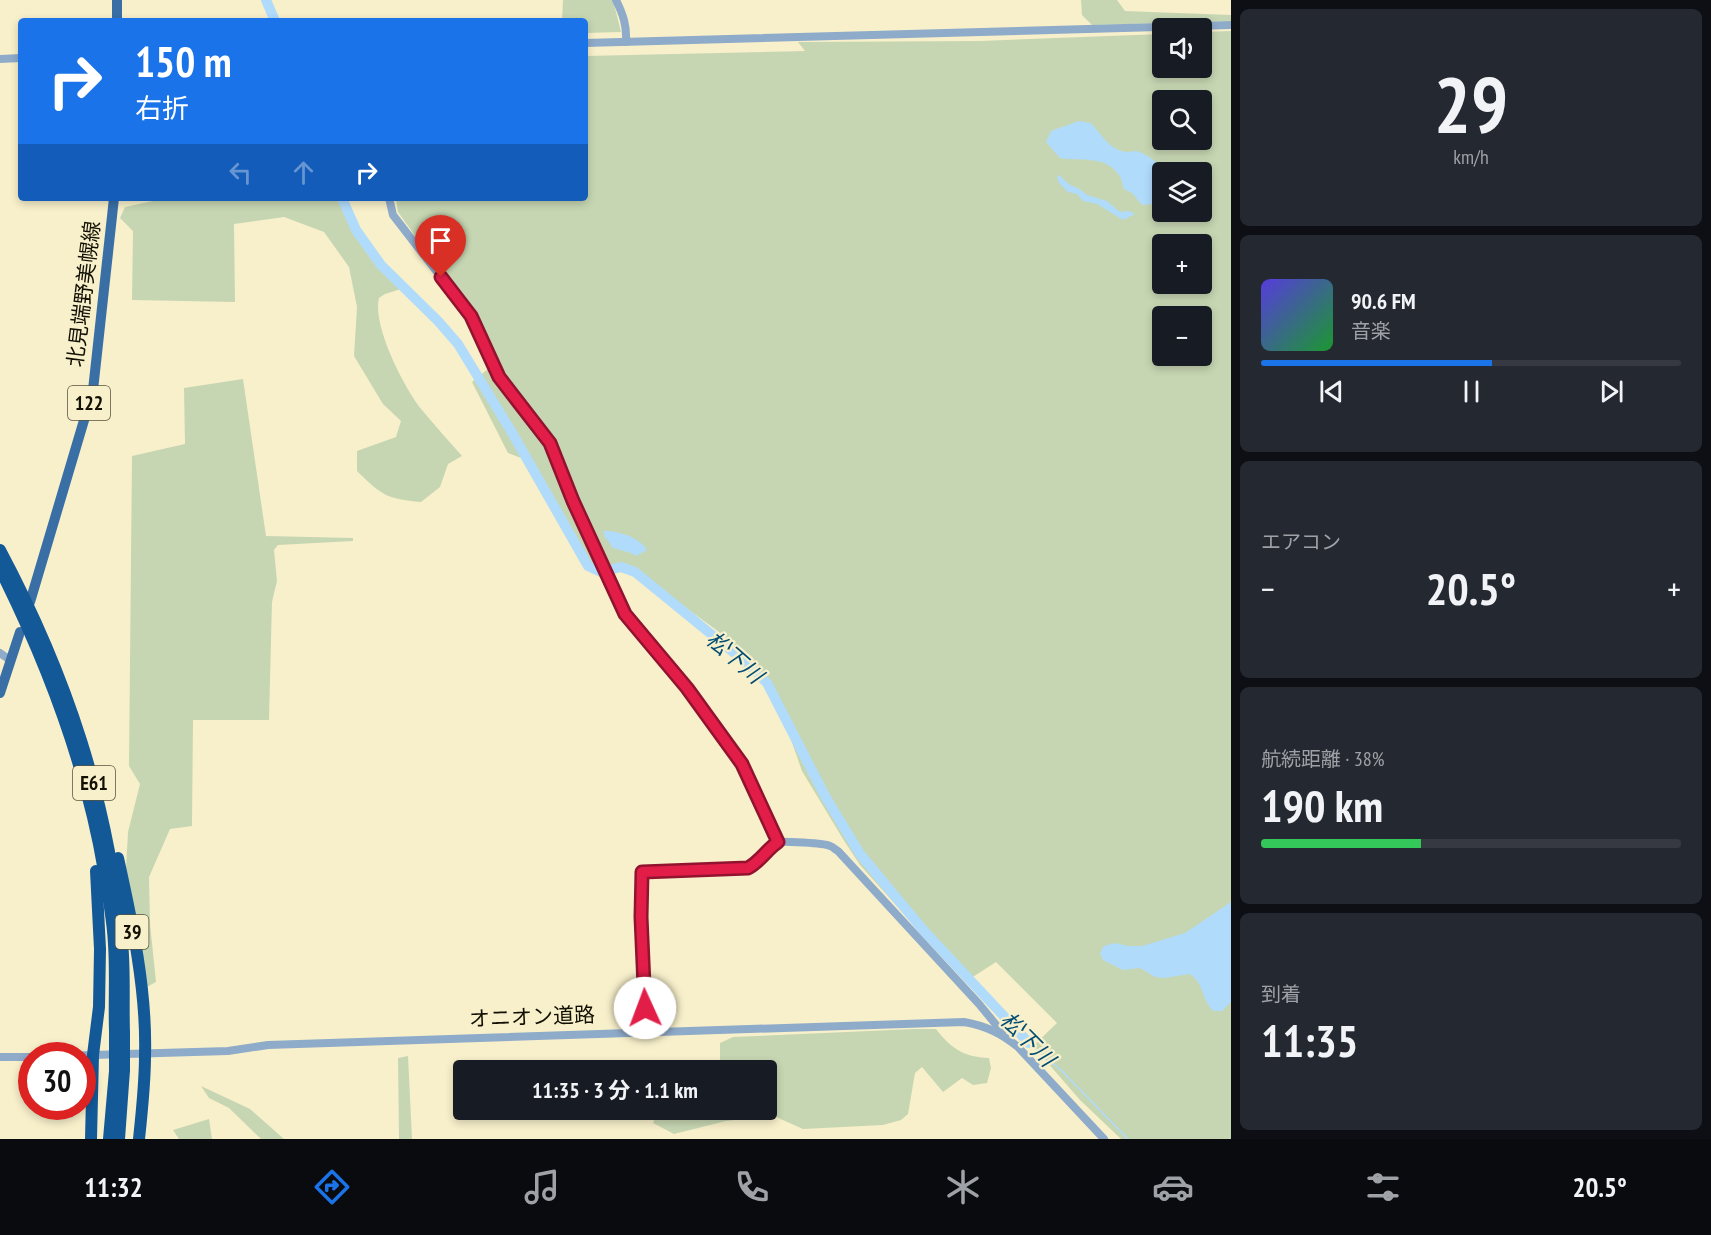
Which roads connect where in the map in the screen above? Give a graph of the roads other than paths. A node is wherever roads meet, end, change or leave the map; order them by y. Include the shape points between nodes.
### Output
1 (117, 0) edge
2 (616, 0) edge
3 (117, 18) edge
4 (1231, 25) edge
5 (626, 42) junction
6 (588, 43) edge
7 (18, 58) edge
8 (0, 59) edge
9 (114, 201) edge
10 (390, 201) edge
11 (0, 550) edge
12 (0, 569) edge
13 (30, 602) dead end
14 (20, 633) dead end
15 (0, 653) edge
16 (10, 660) junction
17 (0, 693) edge
18 (79, 731) junction
19 (89, 797) junction
20 (778, 842) junction
21 (646, 1031) junction
22 (120, 1032) junction
23 (1006, 1037) junction
24 (95, 1042) edge
25 (146, 1054) junction
26 (96, 1055) edge
27 (0, 1057) edge
28 (18, 1057) edge
29 (119, 1070) junction
30 (91, 1120) edge
31 (91, 1139) edge
32 (110, 1139) edge
33 (119, 1139) edge
34 (139, 1139) edge
35 (1104, 1139) edge

1 - 3 main road
2 - 5 street via 627,29
4 - 5 street
5 - 6 street
7 - 8 street
9 - 13 main road, 北見端野美幌線 / 122 via 93,390
10 - 20 street via 393,215 471,316 499,377 550,443 625,614 687,688 742,764
11 - 18 highway, E61 via 41,630
12 - 19 highway, E61 via 36,644
14 - 16 main road
15 - 16 street
16 - 17 main road
18 - 22 highway, E61 via 101,808 116,891 123,945
18 - 25 highway, 39 via 106,807 122,877 136,955
19 - 22 highway, E61 via 106,882
19 - 24 highway, 39 via 100,949
20 - 21 street via 748,868 642,872
20 - 23 street via 822,843 838,851
21 - 23 street, オニオン道路 via 964,1022
21 - 25 street, オニオン道路 via 268,1045 228,1051
22 - 29 highway, E61, bridge
23 - 35 street, オニオン道路
25 - 26 street, オニオン道路
25 - 34 highway, 39
27 - 28 street
29 - 32 highway, E61
29 - 33 highway, E61
30 - 31 highway, 39

